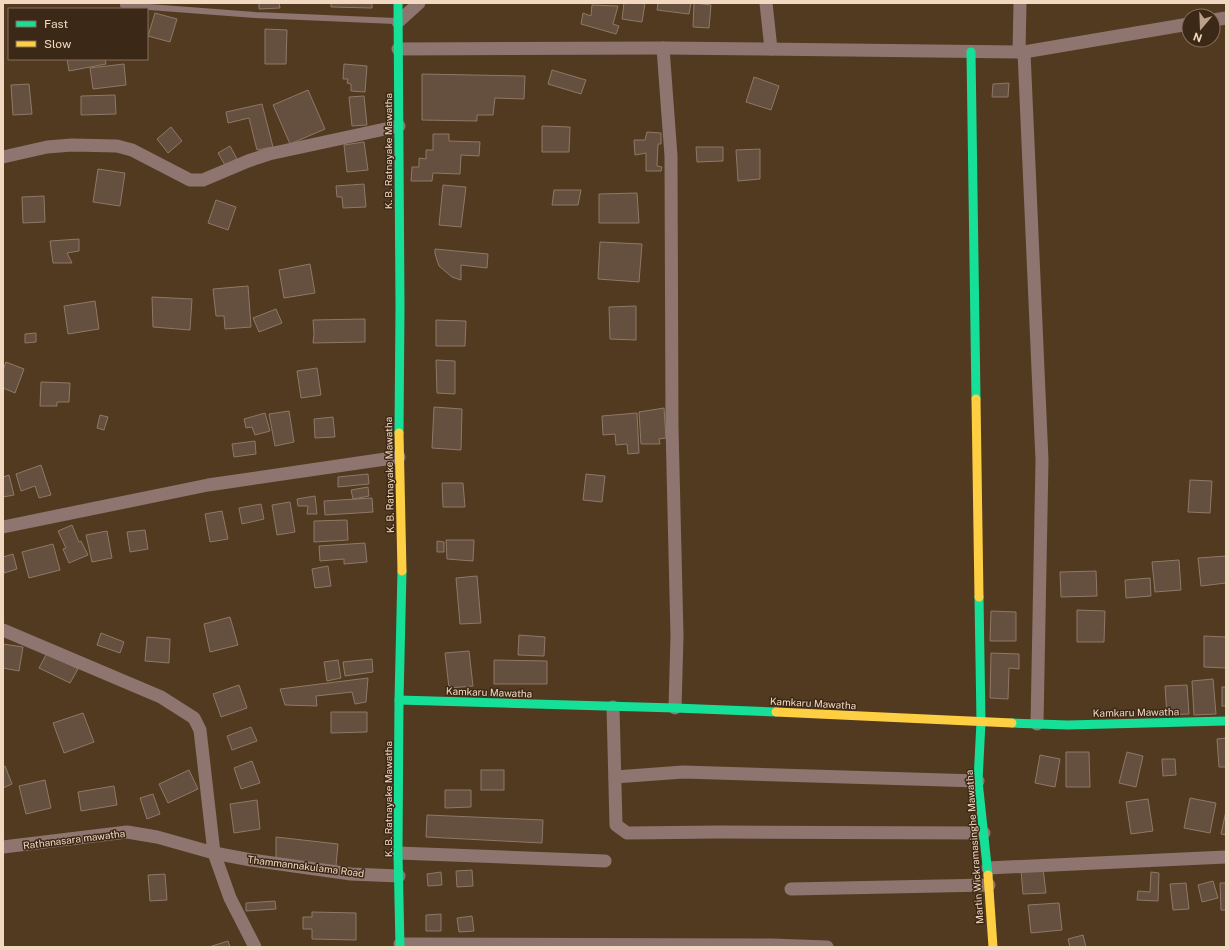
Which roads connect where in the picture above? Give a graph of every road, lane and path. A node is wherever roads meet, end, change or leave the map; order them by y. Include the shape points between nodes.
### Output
1 (398, 3) edge
2 (419, 3) edge
3 (766, 3) edge
4 (1020, 3) edge
5 (123, 5) dead end
6 (398, 22) junction
7 (1181, 25) edge
8 (663, 48) junction
9 (398, 49) junction
10 (771, 49) junction
11 (971, 52) junction
12 (1021, 52) junction
13 (399, 126) junction
14 (3, 157) edge
15 (399, 458) junction
16 (3, 528) edge
17 (3, 630) edge
18 (399, 700) junction
19 (613, 708) junction
20 (675, 708) junction
21 (1226, 721) edge
22 (981, 722) junction
23 (1037, 724) junction
24 (615, 777) junction
25 (978, 781) junction
26 (984, 833) junction
27 (3, 847) edge
28 (214, 853) junction
29 (398, 853) junction
30 (1226, 857) edge
31 (605, 861) dead end
32 (988, 868) junction
33 (399, 876) junction
34 (989, 885) junction
35 (791, 889) dead end
36 (400, 946) edge
37 (255, 947) edge
38 (827, 947) edge
39 (992, 947) edge

1 - 6 main road, K. B. Ratnayake Mawatha
2 - 6 street
3 - 10 street
4 - 12 street
5 - 6 lane
6 - 9 main road, K. B. Ratnayake Mawatha
7 - 12 street
8 - 9 street
8 - 10 street
8 - 20 street via 670,156 677,636
9 - 13 main road, K. B. Ratnayake Mawatha
10 - 11 street
11 - 12 street
11 - 22 main road, Martin Wickramasinghe Mawatha
12 - 23 street via 1042,460
13 - 14 street via 269,154 203,180 190,180 132,150 117,146 48,147
13 - 15 main road, K. B. Ratnayake Mawatha
15 - 16 street via 208,485
15 - 18 main road, K. B. Ratnayake Mawatha via 402,577
17 - 28 street via 161,697 194,718 200,730
18 - 19 main road, Kamkaru Mawatha
18 - 29 main road, K. B. Ratnayake Mawatha
19 - 20 main road, Kamkaru Mawatha
19 - 24 street
20 - 22 main road, Kamkaru Mawatha
21 - 23 main road, Kamkaru Mawatha
22 - 23 main road, Kamkaru Mawatha
22 - 25 main road, Martin Wickramasinghe Mawatha
24 - 25 street via 683,772
24 - 26 street via 616,825 627,834
25 - 26 main road, Martin Wickramasinghe Mawatha
26 - 32 main road, Martin Wickramasinghe Mawatha
27 - 28 street, Rathanasara mawatha via 127,832 158,837
28 - 33 street, Thammannakulama Road via 352,874
28 - 37 street via 230,898
29 - 31 street
29 - 33 main road, K. B. Ratnayake Mawatha
30 - 32 street
32 - 34 main road, Martin Wickramasinghe Mawatha
33 - 36 main road, K. B. Ratnayake Mawatha
34 - 35 street
34 - 39 main road, Martin Wickramasinghe Mawatha
36 - 38 street

